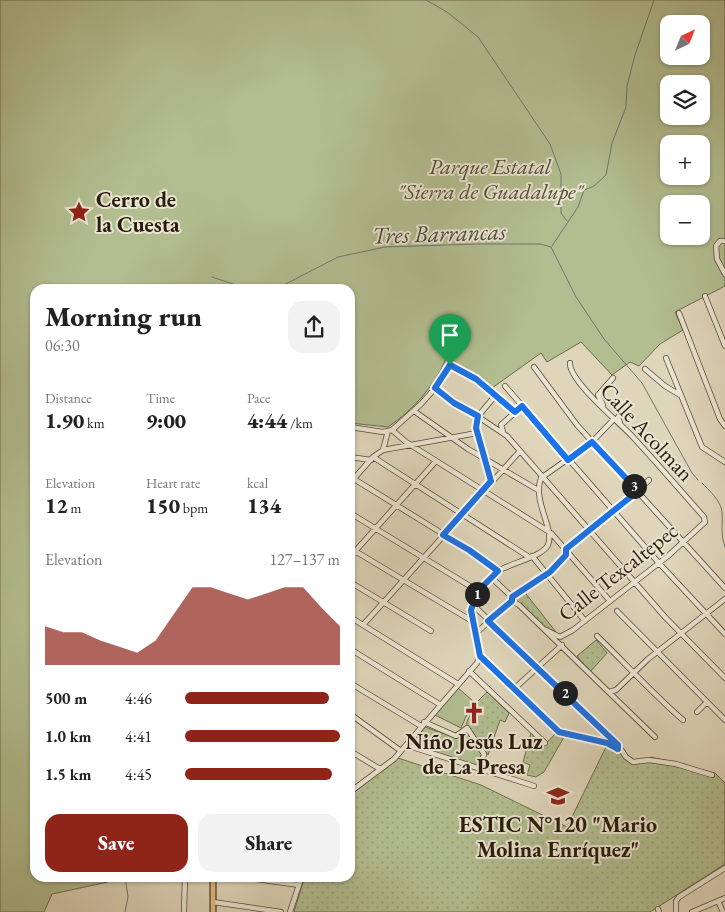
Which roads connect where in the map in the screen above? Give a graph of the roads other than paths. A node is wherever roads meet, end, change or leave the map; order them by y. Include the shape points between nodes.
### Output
1 (725, 241) edge
2 (725, 274) edge
3 (705, 296) dead end
4 (679, 313) dead end
5 (725, 346) edge
6 (666, 358) dead end
7 (570, 363) dead end
8 (534, 367) dead end
9 (645, 369) dead end
10 (613, 378) dead end
11 (505, 386) dead end
12 (435, 388) junction
13 (680, 395) junction
14 (495, 396) junction
15 (522, 406) junction
16 (626, 408) dead end
17 (604, 409) junction
18 (414, 411) junction
19 (515, 412) junction
20 (478, 416) junction
21 (614, 419) junction
22 (622, 426) junction
23 (725, 426) edge
24 (355, 428) edge
25 (390, 431) junction
26 (478, 433) junction
27 (504, 433) junction
28 (452, 438) junction
29 (592, 442) junction
30 (410, 445) junction
31 (383, 450) junction
32 (520, 450) junction
33 (355, 457) edge
34 (485, 458) junction
35 (372, 459) junction
36 (568, 460) junction
37 (436, 461) junction
38 (725, 462) edge
39 (502, 469) junction
40 (542, 477) junction
41 (355, 478) edge
42 (648, 480) dead end
43 (491, 481) junction
44 (355, 483) edge
45 (416, 483) junction
46 (538, 490) junction
47 (638, 491) junction
48 (483, 492) junction
49 (396, 506) junction
50 (614, 510) junction
51 (463, 513) junction
52 (355, 516) edge
53 (705, 521) joint
54 (376, 529) junction
55 (590, 530) junction
56 (548, 531) junction
57 (443, 535) junction
58 (684, 543) junction
59 (567, 550) junction
60 (356, 551) joint
61 (531, 556) junction
62 (423, 558) junction
63 (658, 562) junction
64 (498, 571) junction
65 (546, 574) junction
66 (403, 580) junction
67 (494, 581) dead end
68 (634, 582) junction
69 (355, 585) edge
70 (725, 588) edge
71 (478, 591) junction
72 (512, 599) junction
73 (725, 599) edge
74 (610, 601) junction
75 (383, 602) junction
76 (473, 605) junction
77 (617, 611) dead end
78 (705, 615) junction
79 (355, 620) edge
80 (472, 621) junction
81 (488, 621) junction
82 (585, 621) junction
83 (364, 626) junction
84 (430, 630) dead end
85 (546, 630) junction
86 (475, 634) junction
87 (681, 634) junction
88 (725, 634) edge
89 (597, 636) dead end
90 (562, 645) junction
91 (355, 652) edge
92 (657, 652) junction
93 (480, 654) junction
94 (538, 667) junction
95 (469, 671) junction
96 (633, 672) junction
97 (725, 678) edge
98 (458, 684) junction
99 (355, 686) edge
100 (514, 688) junction
101 (609, 692) junction
102 (707, 702) junction
103 (440, 704) junction
104 (697, 712) dead end
105 (355, 718) edge
106 (683, 720) dead end
107 (725, 720) edge
108 (422, 724) junction
109 (655, 738) dead end
110 (545, 743) dead end
111 (406, 745) junction
112 (619, 749) junction
113 (401, 751) junction
114 (355, 754) edge
115 (380, 769) junction
116 (480, 769) junction
117 (712, 775) dead end
118 (534, 786) dead end
119 (355, 788) edge
120 (725, 868) edge
121 (185, 882) edge
122 (213, 882) edge
123 (278, 882) edge
124 (300, 882) edge
125 (299, 885) junction
126 (725, 898) edge
127 (718, 901) junction
128 (213, 902) junction
129 (184, 912) edge
130 (213, 912) edge
131 (281, 912) edge
132 (290, 912) edge
133 (676, 912) edge
134 (692, 912) edge
135 (723, 912) edge

1 - 2 street via 717,244 717,259
3 - 5 street
4 - 23 street
6 - 13 street
7 - 17 street, Calle Acolman via 570,368
8 - 29 street
9 - 13 street
10 - 17 street via 598,395
11 - 15 street
12 - 14 street via 450,365 476,379
12 - 18 street
12 - 20 street
13 - 38 street via 702,447
14 - 19 street
14 - 20 street
15 - 19 street
15 - 36 street
16 - 22 street via 618,417
17 - 21 street, Calle Acolman
18 - 25 street
18 - 28 street
19 - 27 street via 501,425
20 - 26 street
20 - 27 street
21 - 22 street, Calle Acolman
21 - 29 street
22 - 53 street, Calle Acolman
24 - 25 street
25 - 30 street
25 - 31 street
26 - 28 street
26 - 34 street
27 - 32 street
28 - 30 street
28 - 34 street
29 - 36 street
29 - 47 street
30 - 31 street
30 - 37 street
31 - 35 street
32 - 39 street
32 - 40 street
33 - 35 street
34 - 39 street
34 - 43 street
35 - 41 street
35 - 45 street
36 - 40 street
36 - 50 street
37 - 45 street
37 - 48 street
39 - 43 street
39 - 46 street
40 - 46 street
40 - 55 street
42 - 47 street
43 - 48 street
44 - 49 street
45 - 49 street
45 - 51 street
46 - 56 street
47 - 50 street
47 - 58 street
48 - 51 street
48 - 56 street
49 - 54 street
49 - 57 street
50 - 55 street
50 - 63 street
51 - 57 street
51 - 61 street
52 - 54 street
53 - 58 street, Calle Texcaltepec via 704,526
54 - 60 street
54 - 62 street
55 - 59 street
55 - 68 street
56 - 59 street
56 - 61 street via 548,546 543,552
57 - 62 street
57 - 64 street
58 - 63 street, Calle Texcaltepec
58 - 70 street
59 - 65 street
59 - 74 street
60 - 66 street
61 - 64 street
61 - 65 street
62 - 66 street
62 - 71 street
63 - 68 street, Calle Texcaltepec
63 - 78 street
64 - 71 street
65 - 72 street
65 - 82 street
66 - 75 street
66 - 80 street
67 - 72 street
68 - 74 street, Calle Texcaltepec
68 - 87 street
69 - 75 street
71 - 76 street
72 - 81 street
72 - 85 street
73 - 78 street
74 - 82 street, Calle Texcaltepec
75 - 83 street
75 - 84 street
76 - 80 street
76 - 81 street
77 - 92 street
78 - 87 street
78 - 88 street
79 - 83 street
80 - 86 street
81 - 86 street
81 - 94 street
82 - 85 street, Calle Texcaltepec via 563,636
83 - 98 street
85 - 90 street
86 - 93 street
87 - 92 street
87 - 97 street
89 - 96 street
90 - 94 street, Calle Texcaltepec
90 - 101 street
91 - 103 street
92 - 96 street
92 - 102 street
93 - 95 street
93 - 100 street
94 - 100 street, Calle Texcaltepec
94 - 112 street
95 - 98 street
95 - 110 street
96 - 101 street via 616,690
96 - 106 street
98 - 103 street
99 - 108 street
100 - 112 street via 559,732 607,743
101 - 109 street
102 - 104 street
102 - 107 street
103 - 108 street
105 - 113 street
108 - 111 street
108 - 116 street via 456,736 467,728 484,754
111 - 113 street
111 - 116 street
112 - 117 street via 633,762 649,760 676,764
113 - 115 street
114 - 115 street
115 - 119 street
116 - 118 street
120 - 133 street via 677,899
121 - 129 street
122 - 128 main road
123 - 125 street
124 - 125 street
125 - 132 street
126 - 127 street
127 - 134 street
127 - 135 street
128 - 130 main road
128 - 131 street

